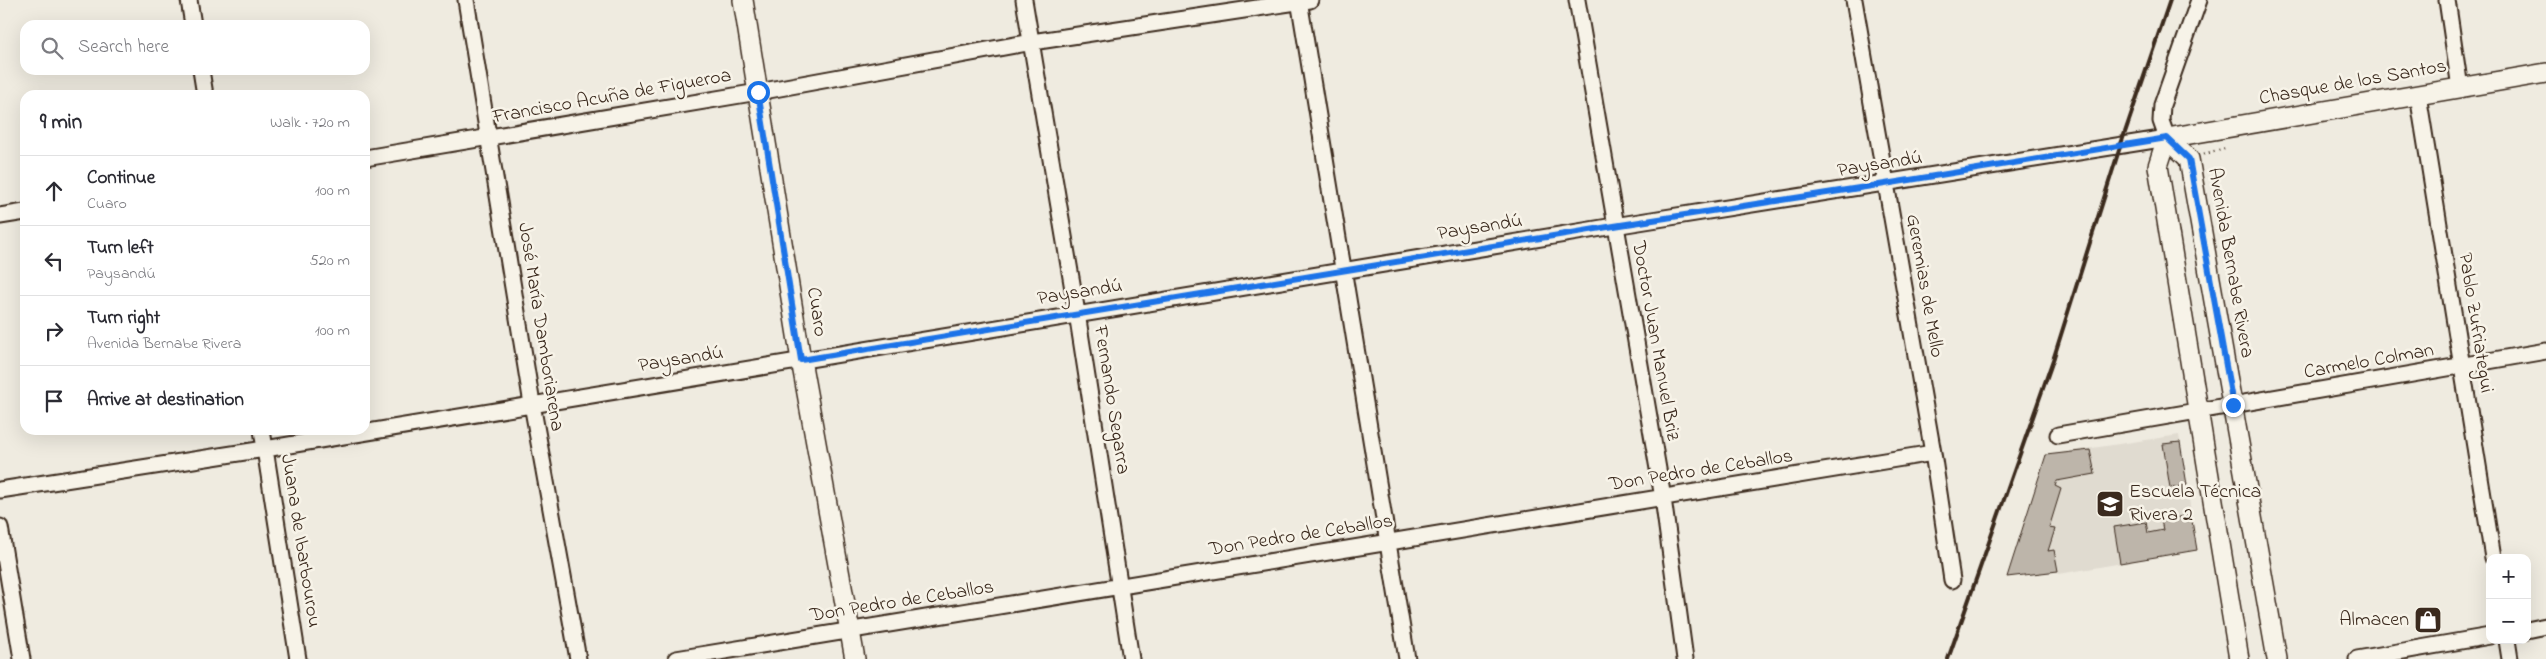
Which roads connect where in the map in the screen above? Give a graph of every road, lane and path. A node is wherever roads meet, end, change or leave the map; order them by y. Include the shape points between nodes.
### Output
1 (189, 0) edge
2 (466, 0) edge
3 (743, 0) edge
4 (1024, 0) edge
5 (1577, 0) edge
6 (1854, 0) edge
7 (2199, 0) edge
8 (2447, 0) edge
9 (1302, 1) edge
10 (193, 20) edge
11 (1032, 42) junction
12 (2546, 73) edge
13 (202, 75) edge
14 (2460, 88) junction
15 (204, 90) edge
16 (758, 92) junction
17 (2418, 95) junction
18 (489, 138) junction
19 (2167, 138) junction
20 (370, 157) edge
21 (1885, 184) junction
22 (20, 213) edge
23 (0, 216) edge
24 (1614, 226) junction
25 (1343, 271) junction
26 (1078, 313) junction
27 (2546, 351) edge
28 (801, 360) junction
29 (2462, 366) junction
30 (532, 404) junction
31 (2233, 405) junction
32 (2198, 412) junction
33 (370, 431) edge
34 (263, 435) edge
35 (348, 435) edge
36 (2058, 435) dead end
37 (265, 449) junction
38 (1933, 452) junction
39 (0, 490) edge
40 (1663, 498) junction
41 (0, 527) edge
42 (1388, 541) junction
43 (2492, 554) edge
44 (1952, 580) dead end
45 (1120, 586) junction
46 (2546, 626) edge
47 (2531, 629) edge
48 (850, 630) junction
49 (2486, 637) edge
50 (2507, 644) edge
51 (22, 659) edge
52 (298, 659) edge
53 (578, 659) edge
54 (676, 659) edge
55 (855, 659) edge
56 (1131, 659) edge
57 (1407, 659) edge
58 (1685, 659) edge
59 (2239, 659) edge
60 (2277, 659) edge
61 (2357, 659) edge
62 (2510, 659) edge

1 - 10 street
2 - 18 street, José María Damboriarena
3 - 16 street, Cuaro
4 - 11 street, Fernando Segarra
5 - 24 street, Doctor Juan Manuel Briz
6 - 21 street, Geremias de Mello
7 - 19 street via 2162,105 2161,121
8 - 14 street
9 - 11 street, Francisco Acuña de Figueroa
9 - 25 street
11 - 16 street, Francisco Acuña de Figueroa
11 - 26 street, Fernando Segarra
12 - 14 street, Chasque de los Santos
13 - 15 street
14 - 17 street, Chasque de los Santos
16 - 18 street, Francisco Acuña de Figueroa
16 - 28 street, Cuaro
17 - 19 street, Chasque de los Santos
17 - 29 street, Pablo Zufriategui
18 - 20 street, Francisco Acuña de Figueroa
18 - 30 street, José María Damboriarena
19 - 21 street, Paysandú
19 - 31 street, Avenida Bernabe Rivera via 2189,159
19 - 32 street via 2158,166
21 - 24 street, Paysandú
21 - 38 street, Geremias de Mello
22 - 23 street
24 - 25 street, Paysandú
24 - 40 street, Doctor Juan Manuel Briz
25 - 26 street, Paysandú
25 - 42 street
26 - 28 street, Paysandú
26 - 45 street, Fernando Segarra
27 - 29 street, Carmelo Colman
28 - 30 street, Paysandú
28 - 48 street, Cuaro
29 - 31 street, Carmelo Colman
29 - 43 street, Pablo Zufriategui
30 - 33 street, Paysandú
30 - 53 street, José María Damboriarena
31 - 32 street, Carmelo Colman
31 - 60 street, Avenida Bernabe Rivera
32 - 36 street, Carmelo Colman
32 - 59 street
34 - 37 street, Juana de Ibarbourou
35 - 37 street, Paysandú
37 - 39 street, Paysandú
37 - 52 street, Juana de Ibarbourou
38 - 40 street, Don Pedro de Ceballos
38 - 44 street, Geremias de Mello
40 - 42 street, Don Pedro de Ceballos
40 - 58 street, Doctor Juan Manuel Briz
41 - 51 street
42 - 45 street, Don Pedro de Ceballos
42 - 57 street
45 - 48 street, Don Pedro de Ceballos
45 - 56 street, Fernando Segarra
46 - 47 street
48 - 54 street, Don Pedro de Ceballos
48 - 55 street, Cuaro
49 - 61 street
50 - 62 street

